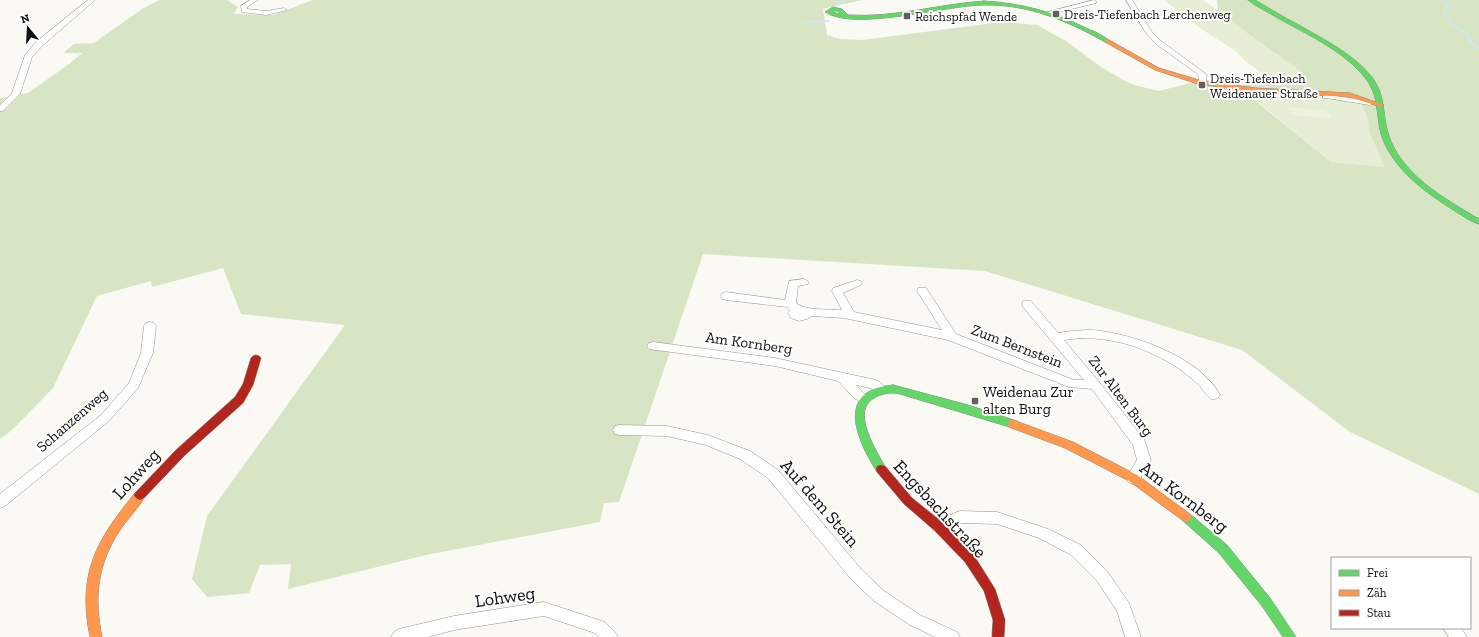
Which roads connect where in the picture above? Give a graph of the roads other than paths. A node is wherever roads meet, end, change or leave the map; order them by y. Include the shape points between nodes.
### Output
1 (92, 0) edge
2 (255, 0) edge
3 (1129, 0) edge
4 (984, 1) edge
5 (1094, 2) dead end
6 (1255, 2) edge
7 (284, 10) dead end
8 (1046, 13) junction
9 (853, 18) dead end
10 (1368, 76) junction
11 (1202, 83) junction
12 (1314, 93) junction
13 (1381, 104) junction
14 (0, 109) edge
15 (1479, 222) edge
16 (804, 282) dead end
17 (857, 283) dead end
18 (922, 291) dead end
19 (726, 296) dead end
20 (1026, 304) dead end
21 (793, 307) junction
22 (850, 316) junction
23 (150, 326) dead end
24 (952, 337) junction
25 (1055, 338) junction
26 (653, 346) dead end
27 (256, 358) dead end
28 (840, 376) junction
29 (1094, 385) junction
30 (881, 390) junction
31 (1214, 395) dead end
32 (864, 399) junction
33 (619, 430) dead end
34 (1133, 478) junction
35 (0, 502) edge
36 (938, 526) junction
37 (1452, 629) edge
38 (96, 637) edge
39 (399, 637) edge
40 (610, 637) edge
41 (952, 637) edge
42 (998, 637) edge
43 (1133, 637) edge
44 (1290, 637) edge
45 (1459, 637) edge

1 - 14 street via 39,44 28,57 16,94
2 - 7 street via 244,6 244,11 266,13
3 - 11 street via 1154,37 1173,55 1197,70 1203,76
4 - 8 street
4 - 9 street via 893,16
5 - 8 street
6 - 10 street via 1344,55
8 - 11 street via 1082,27 1161,71
10 - 12 street via 1362,86 1350,90
10 - 13 street via 1378,91
11 - 12 street
12 - 13 street via 1353,94
13 - 15 street via 1385,136 1400,162 1429,189
16 - 21 street via 793,283
17 - 22 street via 837,291
18 - 24 street, Zum Bernstein
19 - 21 street, Zum Bernstein
20 - 25 street, Zur Alten Burg
21 - 22 street, Zum Bernstein via 809,312
22 - 24 street, Zum Bernstein
23 - 35 street, Schanzenweg via 147,353 134,385 105,418
24 - 29 street, Zum Bernstein via 1073,384
25 - 29 street, Zur Alten Burg
25 - 31 street, Zur Alten Burg via 1069,334 1101,335 1144,346 1172,359 1198,378
26 - 28 street, Am Kornberg via 775,362
27 - 38 street, Lohweg via 247,387 239,401 150,483 119,522 107,542 94,569 90,595 91,621
28 - 30 street, Am Kornberg via 876,385
28 - 32 street
29 - 34 street, Zur Alten Burg via 1139,443 1144,460
30 - 32 street
30 - 34 street, Am Kornberg via 907,392 998,419 1069,445
32 - 36 street, Engsbachstraße via 859,421 880,468 908,501
33 - 41 street, Auf dem Stein via 667,431 708,440 745,455 773,474 856,574 879,596 915,620
34 - 44 street, Am Kornberg via 1177,509 1223,549 1262,596
36 - 42 street, Engsbachstraße via 969,558 989,589 999,620
36 - 43 street via 960,517 997,518 1043,533 1076,550 1102,576 1124,608
37 - 45 street
39 - 40 street, Lohweg via 454,623 544,609 600,627

